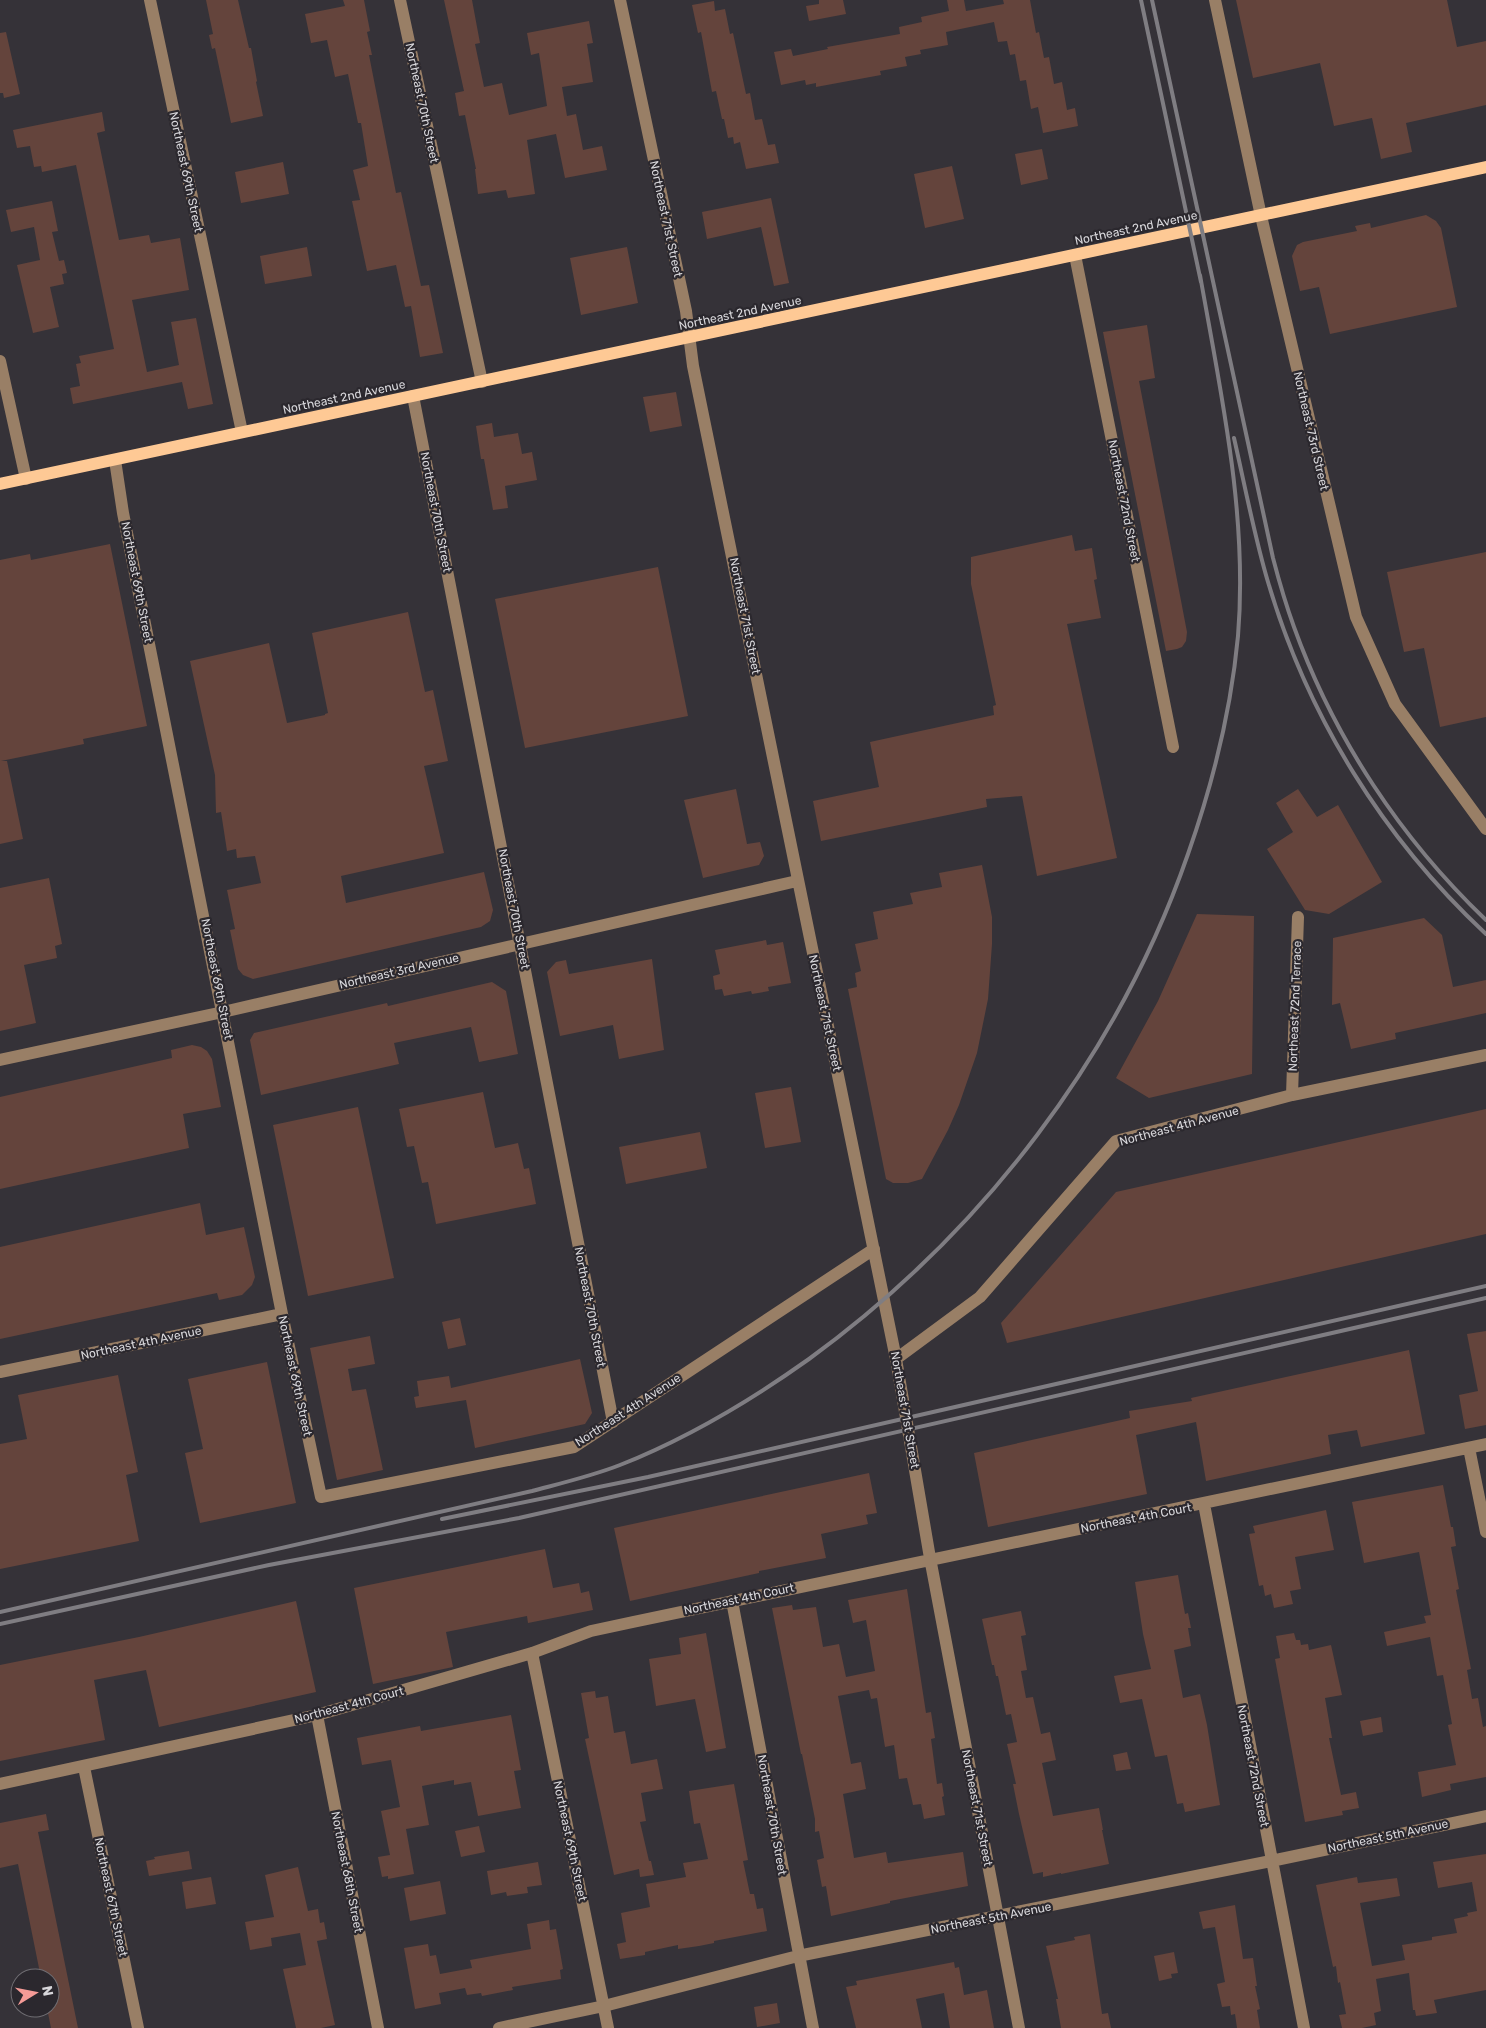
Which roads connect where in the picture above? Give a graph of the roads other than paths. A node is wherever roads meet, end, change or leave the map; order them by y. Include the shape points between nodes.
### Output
1 (150, 0) edge
2 (400, 0) edge
3 (620, 0) edge
4 (1215, 0) edge
5 (1486, 167) edge
6 (1261, 216) junction
7 (1075, 255) junction
8 (690, 338) junction
9 (0, 361) edge
10 (482, 382) junction
11 (413, 396) junction
12 (242, 432) junction
13 (115, 460) junction
14 (26, 479) junction
15 (0, 484) edge
16 (1173, 747) dead end
17 (1486, 828) edge
18 (797, 881) junction
19 (1298, 917) dead end
20 (521, 943) junction
21 (223, 1012) junction
22 (1486, 1055) edge
23 (0, 1060) edge
24 (1292, 1096) junction
25 (874, 1249) junction
26 (282, 1314) junction
27 (896, 1359) junction
28 (0, 1372) edge
29 (612, 1422) junction
30 (1486, 1444) edge
31 (1469, 1448) junction
32 (320, 1497) joint
33 (1204, 1504) junction
34 (1486, 1532) edge
35 (930, 1558) junction
36 (732, 1601) junction
37 (532, 1654) junction
38 (317, 1715) junction
39 (84, 1767) junction
40 (0, 1784) edge
41 (1486, 1816) edge
42 (1271, 1861) junction
43 (997, 1917) junction
44 (798, 1956) junction
45 (604, 2006) junction
46 (138, 2028) edge
47 (378, 2028) edge
48 (499, 2028) edge
49 (608, 2028) edge
50 (813, 2028) edge
51 (1019, 2028) edge
52 (1304, 2028) edge

1 - 12 street, Northeast 69th Street
2 - 10 street, Northeast 70th Street
3 - 8 street, Northeast 71st Street
4 - 6 street, Northeast 73rd Street
5 - 6 main road, Northeast 2nd Avenue
6 - 7 main road, Northeast 2nd Avenue
6 - 17 street, Northeast 73rd Street via 1356,617 1395,704
7 - 8 main road, Northeast 2nd Avenue
7 - 16 street, Northeast 72nd Street
8 - 10 main road, Northeast 2nd Avenue
8 - 18 street, Northeast 71st Street
9 - 14 street
10 - 11 main road, Northeast 2nd Avenue
11 - 12 main road, Northeast 2nd Avenue
11 - 20 street, Northeast 70th Street
12 - 13 main road, Northeast 2nd Avenue
13 - 14 main road, Northeast 2nd Avenue
13 - 21 street, Northeast 69th Street
14 - 15 main road, Northeast 2nd Avenue
18 - 20 street, Northeast 3rd Avenue
18 - 25 street, Northeast 71st Street
19 - 24 street, Northeast 72nd Terrace
20 - 21 street, Northeast 3rd Avenue
20 - 29 street, Northeast 70th Street
21 - 23 street, Northeast 3rd Avenue
21 - 26 street, Northeast 69th Street
22 - 24 street, Northeast 4th Avenue
24 - 27 street, Northeast 4th Avenue via 1116,1141 980,1297
25 - 27 street, Northeast 71st Street
25 - 29 street, Northeast 4th Avenue
26 - 28 street, Northeast 4th Avenue
26 - 32 street, Northeast 69th Street
27 - 35 street, Northeast 71st Street
29 - 32 street, Northeast 4th Avenue via 574,1446
30 - 31 street, Northeast 4th Court
31 - 33 street, Northeast 4th Court
31 - 34 street
33 - 35 street, Northeast 4th Court
33 - 42 street, Northeast 72nd Street
35 - 36 street, Northeast 4th Court
35 - 43 street, Northeast 71st Street
36 - 37 street, Northeast 4th Court via 592,1631
36 - 44 street, Northeast 70th Street
37 - 38 street, Northeast 4th Court
37 - 45 street, Northeast 69th Street
38 - 39 street, Northeast 4th Court
38 - 47 street, Northeast 68th Street
39 - 40 street, Northeast 4th Court
39 - 46 street, Northeast 67th Street
41 - 42 street, Northeast 5th Avenue
42 - 43 street, Northeast 5th Avenue
42 - 52 street, Northeast 72nd Street
43 - 44 street, Northeast 5th Avenue
43 - 51 street, Northeast 71st Street
44 - 45 street, Northeast 5th Avenue
44 - 50 street, Northeast 70th Street
45 - 48 street, Northeast 5th Avenue
45 - 49 street, Northeast 69th Street

